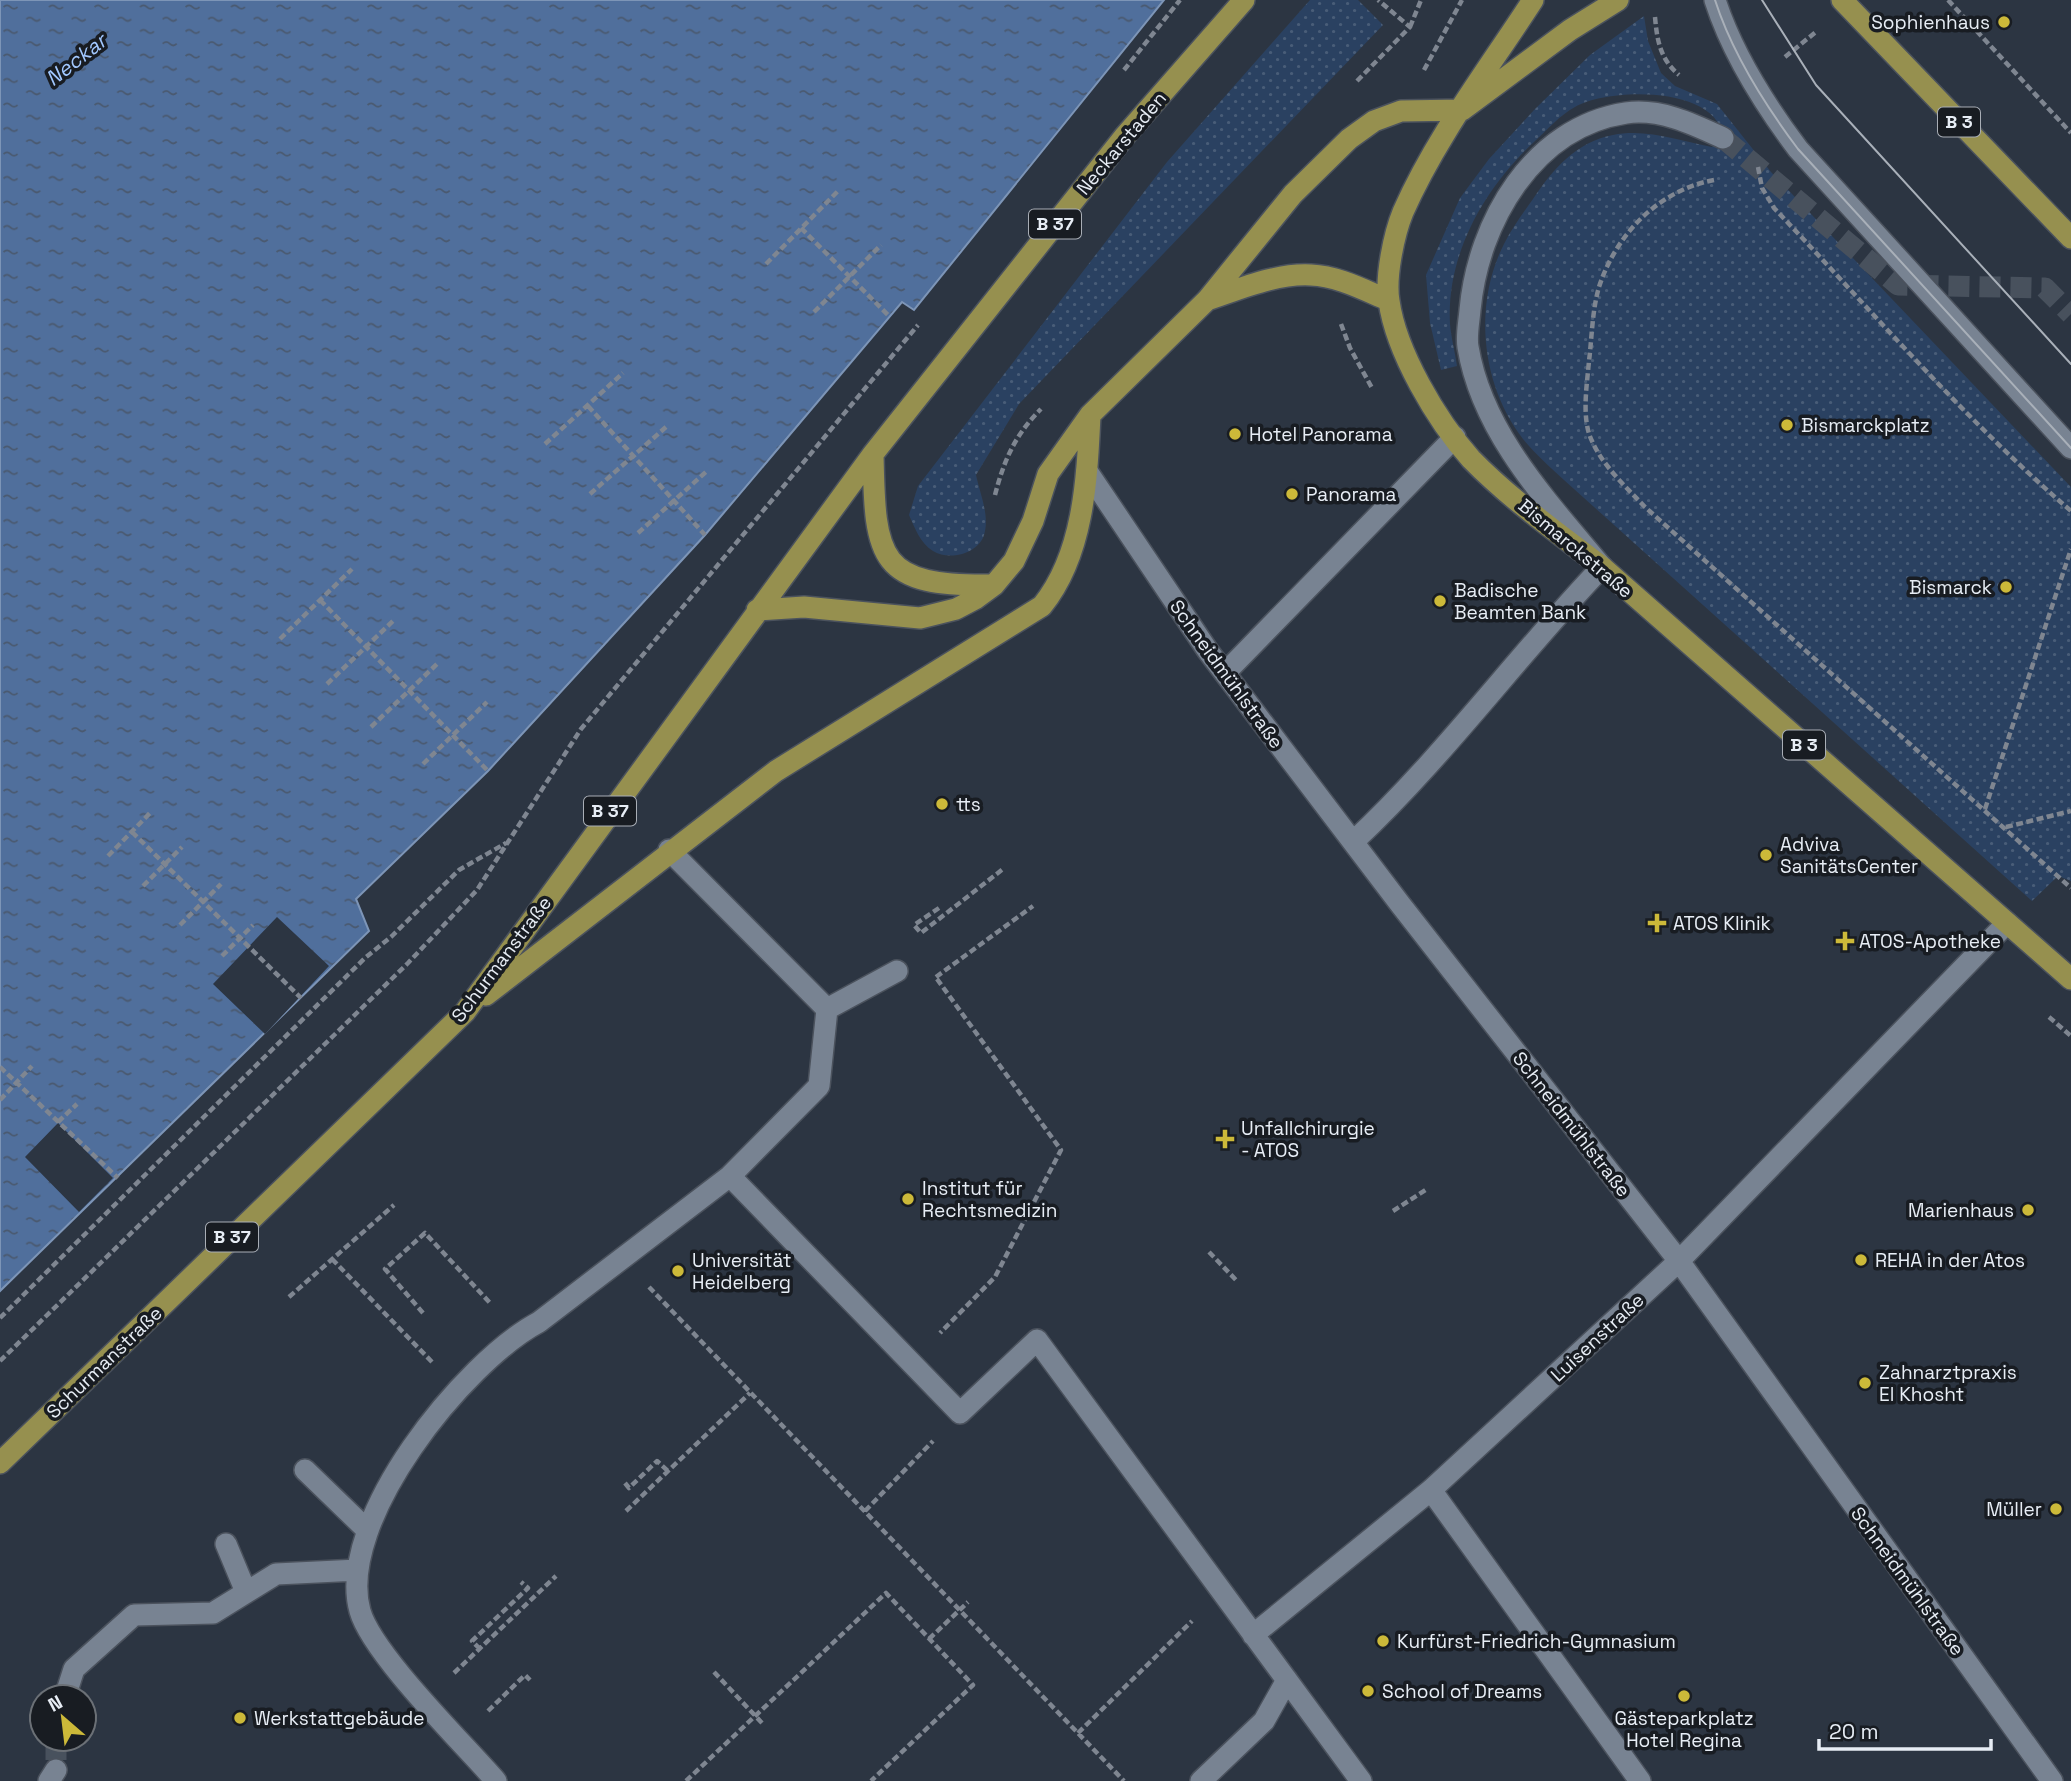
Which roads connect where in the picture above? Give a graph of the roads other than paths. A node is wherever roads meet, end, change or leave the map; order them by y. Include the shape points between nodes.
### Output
1 (1244, 0) edge
2 (1533, 0) edge
3 (1618, 0) edge
4 (1715, 0) edge
5 (1825, 0) edge
6 (1845, 2) edge
7 (1462, 110) junction
8 (1723, 138) tunnel mouth
9 (2071, 238) edge
10 (1207, 300) junction
11 (1388, 300) junction
12 (1090, 415) junction
13 (1455, 437) junction
14 (2071, 448) edge
15 (873, 454) junction
16 (1087, 471) junction
17 (1602, 567) junction
18 (994, 585) junction
19 (757, 610) junction
20 (1225, 673) junction
21 (1353, 842) junction
22 (670, 850) junction
23 (2007, 923) junction
24 (897, 971) road end
25 (2071, 979) edge
26 (827, 1009) junction
27 (465, 1012) junction
28 (730, 1176) junction
29 (1679, 1261) junction
30 (0, 1463) edge
31 (304, 1470) dead end
32 (1432, 1490) junction
33 (366, 1529) junction
34 (226, 1544) dead end
35 (358, 1570) junction
36 (246, 1592) junction
37 (1253, 1634) junction
38 (1287, 1680) junction
39 (70, 1683) edge
40 (496, 1781) edge
41 (1201, 1781) edge
42 (1361, 1781) edge
43 (1640, 1781) edge
44 (2052, 1781) edge

1 - 15 main road, Neckarstaden / B 37 via 1124,137
2 - 7 main road, Bismarckstraße / B 3
3 - 7 main road
4 - 14 street via 1753,81 1821,176
5 - 6 main road
6 - 9 main road, B 3
7 - 10 main road via 1402,111 1374,121 1349,139 1293,194
7 - 11 main road, Bismarckstraße / B 3 via 1403,213 1393,244
8 - 17 street via 1678,117 1629,112 1590,121 1560,138 1527,169 1483,244 1473,278 1467,344 1479,393 1540,493
10 - 11 main road via 1270,279 1311,275 1339,280
10 - 12 main road
11 - 13 main road, Bismarckstraße / B 3 via 1402,345 1432,406
12 - 16 main road
12 - 18 main road via 1053,465 1014,561
13 - 17 main road, Bismarckstraße / B 3 via 1491,476
13 - 20 street
15 - 18 main road via 874,522 887,554 906,573 925,582
15 - 19 main road, Schurmanstraße / B 37
16 - 20 street, Schneidmühlstraße
16 - 22 main road via 1072,549 1042,606 776,771
17 - 21 street via 1396,802
17 - 23 main road, Bismarckstraße / B 3
18 - 19 main road via 956,609 920,618 804,607
19 - 27 main road, Schurmanstraße / B 37
20 - 21 street, Schneidmühlstraße
21 - 29 street, Schneidmühlstraße
22 - 26 street
22 - 27 main road
23 - 25 main road, Bismarckstraße / B 3
23 - 29 street, Luisenstraße
24 - 26 street
26 - 28 street via 819,1086
27 - 30 main road, Schurmanstraße / B 37
28 - 33 street via 519,1333 459,1390 397,1468
28 - 37 street via 960,1413 1037,1339
29 - 32 street, Luisenstraße
29 - 44 street, Schneidmühlstraße
31 - 33 street
32 - 37 street, Luisenstraße
32 - 43 street
33 - 35 street
34 - 36 street
35 - 36 street via 276,1574
35 - 40 street via 360,1611 377,1644
36 - 39 street via 213,1613 134,1615 74,1670
37 - 38 street
38 - 41 street via 1264,1721
38 - 42 street

